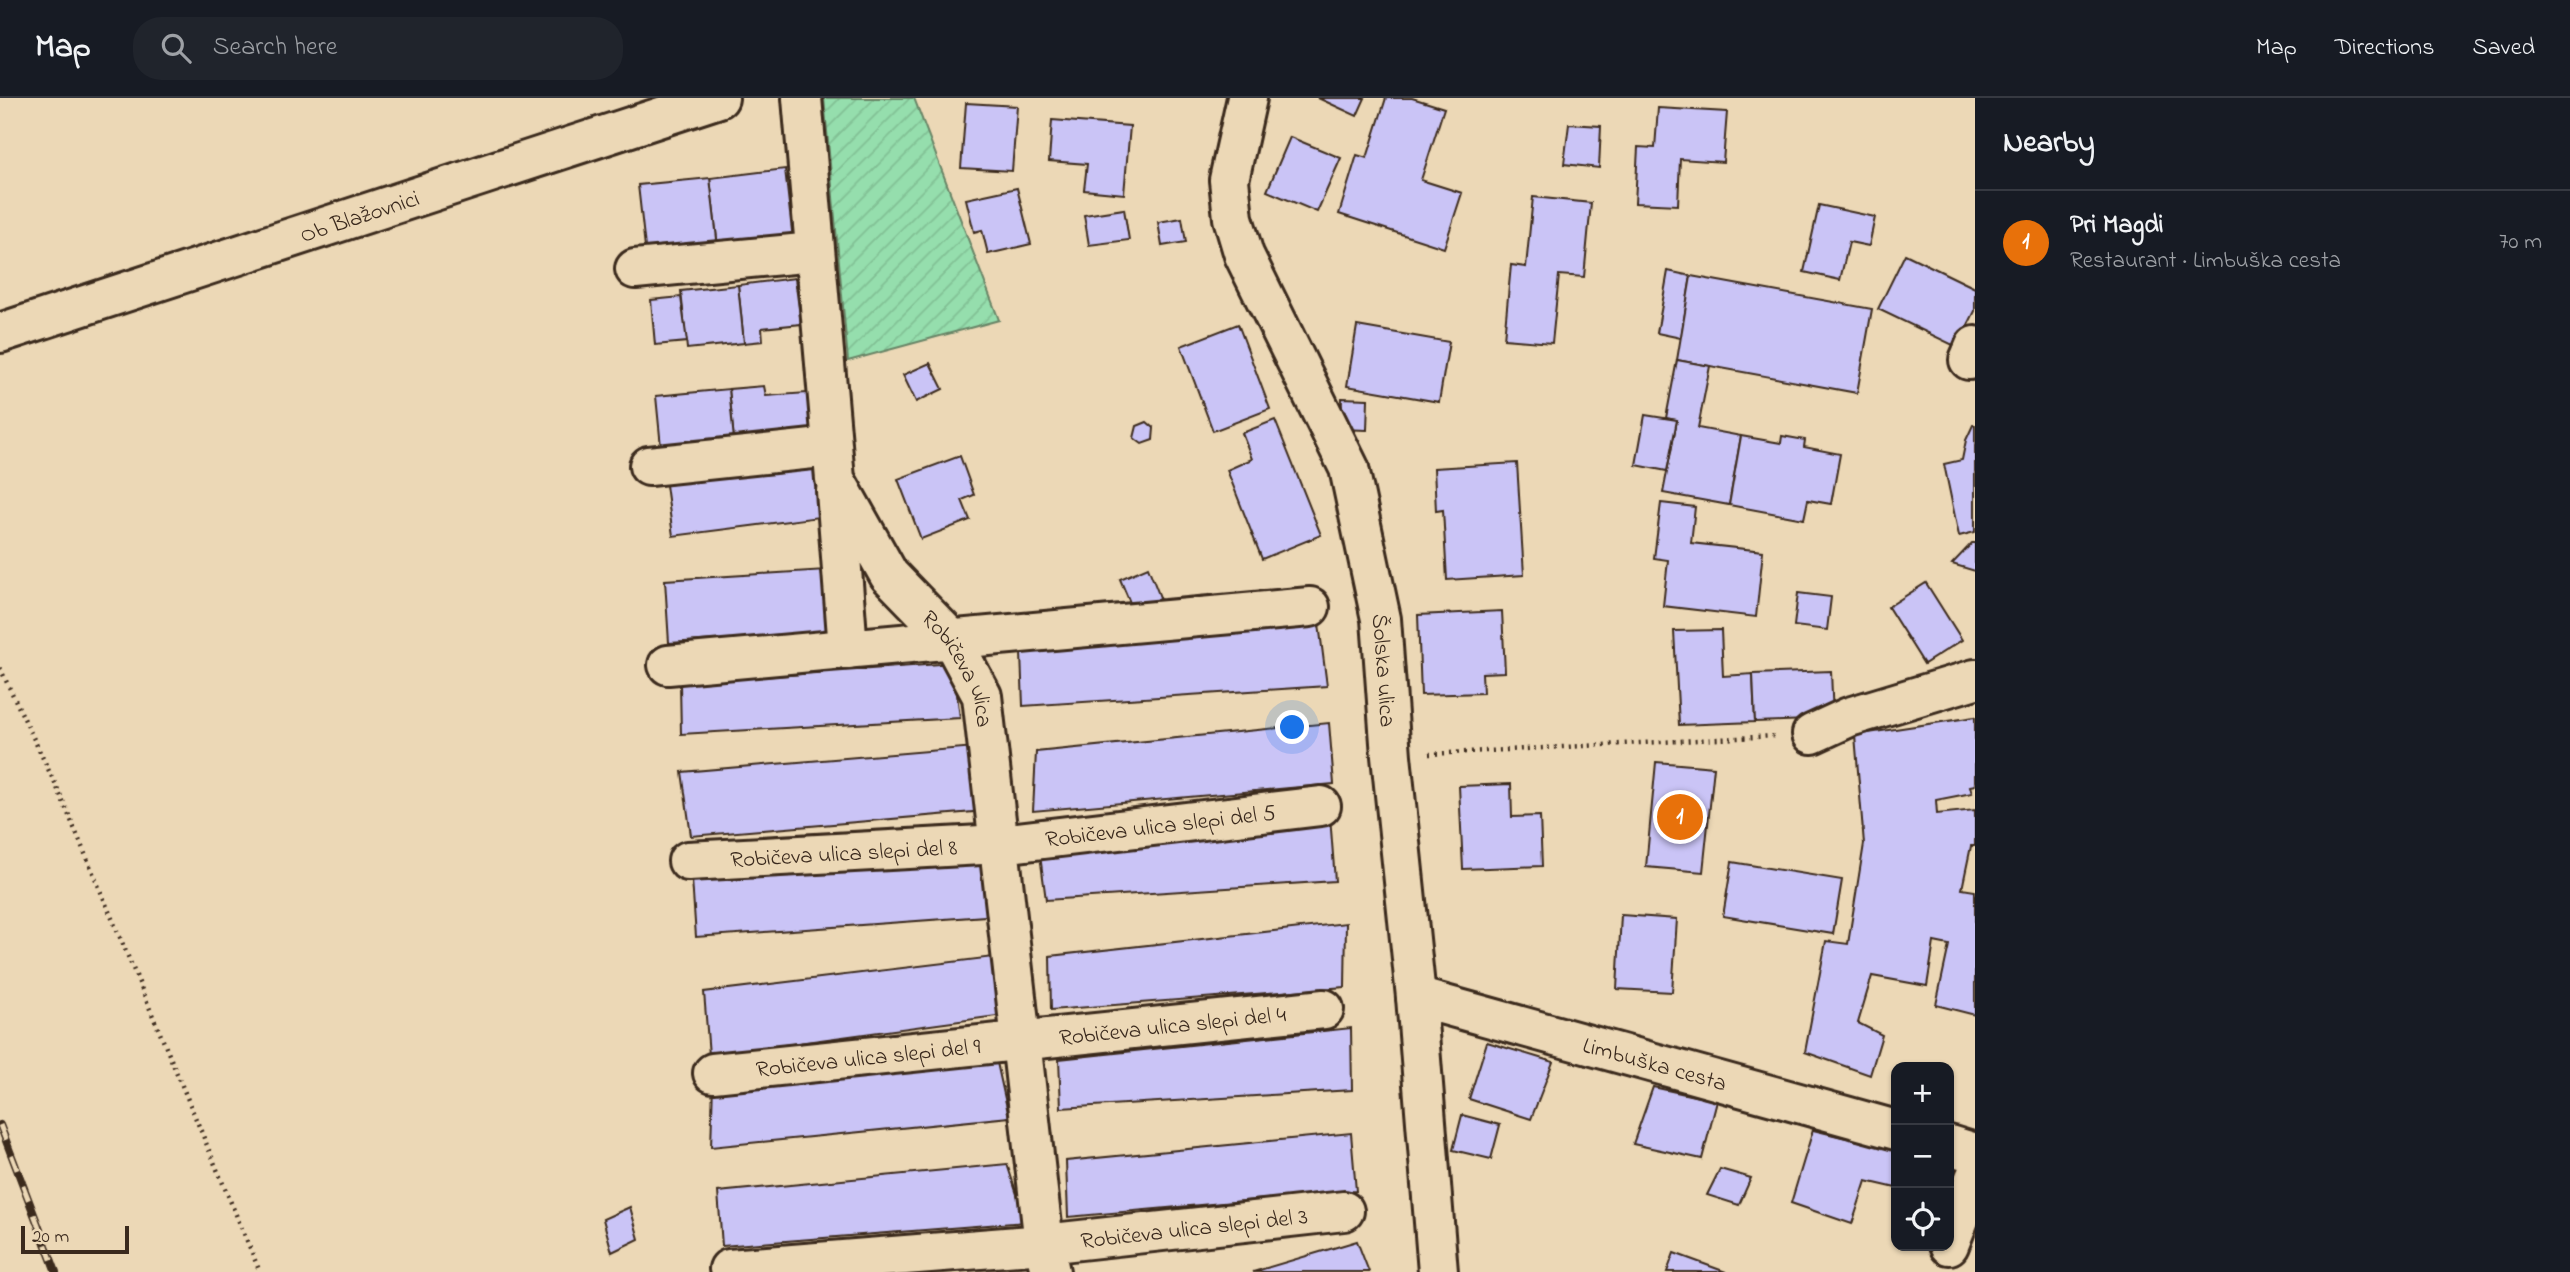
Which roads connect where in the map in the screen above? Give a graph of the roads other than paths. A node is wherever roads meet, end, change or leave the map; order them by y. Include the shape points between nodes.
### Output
1 (719, 98) edge
2 (802, 98) edge
3 (1247, 98) edge
4 (814, 251) junction
5 (635, 269) dead end
6 (0, 333) edge
7 (833, 463) junction
8 (649, 466) dead end
9 (1310, 607) dead end
10 (952, 640) junction
11 (848, 649) junction
12 (668, 665) dead end
13 (1975, 679) edge
14 (1812, 734) road end
15 (1321, 806) dead end
16 (1000, 845) junction
17 (688, 861) dead end
18 (1416, 997) junction
19 (1324, 1009) dead end
20 (1022, 1041) junction
21 (713, 1073) dead end
22 (1891, 1129) edge
23 (1954, 1147) edge
24 (1975, 1153) edge
25 (1975, 1178) edge
26 (1344, 1211) dead end
27 (1954, 1232) edge
28 (1947, 1251) edge
29 (1047, 1258) edge
30 (729, 1269) dead end
31 (1438, 1272) edge
32 (1938, 1272) edge

1 - 6 street, Ob Blažovnici
2 - 4 street, Robičeva ulica
3 - 18 street, Šolska ulica via 1229,180 1233,218 1244,255 1349,468 1381,620
4 - 5 street
4 - 7 street, Robičeva ulica
7 - 8 street
7 - 10 street, Robičeva ulica via 889,575
7 - 11 street
9 - 10 street
10 - 11 street
10 - 16 street, Robičeva ulica via 982,696
11 - 12 street
13 - 14 street via 1849,717
15 - 16 street, Robičeva ulica slepi del 5
16 - 17 street, Robičeva ulica slepi del 8
16 - 20 street, Robičeva ulica
18 - 22 street, Limbuška cesta
18 - 31 street, Šolska ulica
19 - 20 street, Robičeva ulica slepi del 4
20 - 21 street, Robičeva ulica slepi del 9
20 - 29 street, Robičeva ulica
23 - 24 street
25 - 27 street
26 - 29 street, Robičeva ulica slepi del 3
28 - 32 street
29 - 30 street, Robičeva ulica slepi del 3

